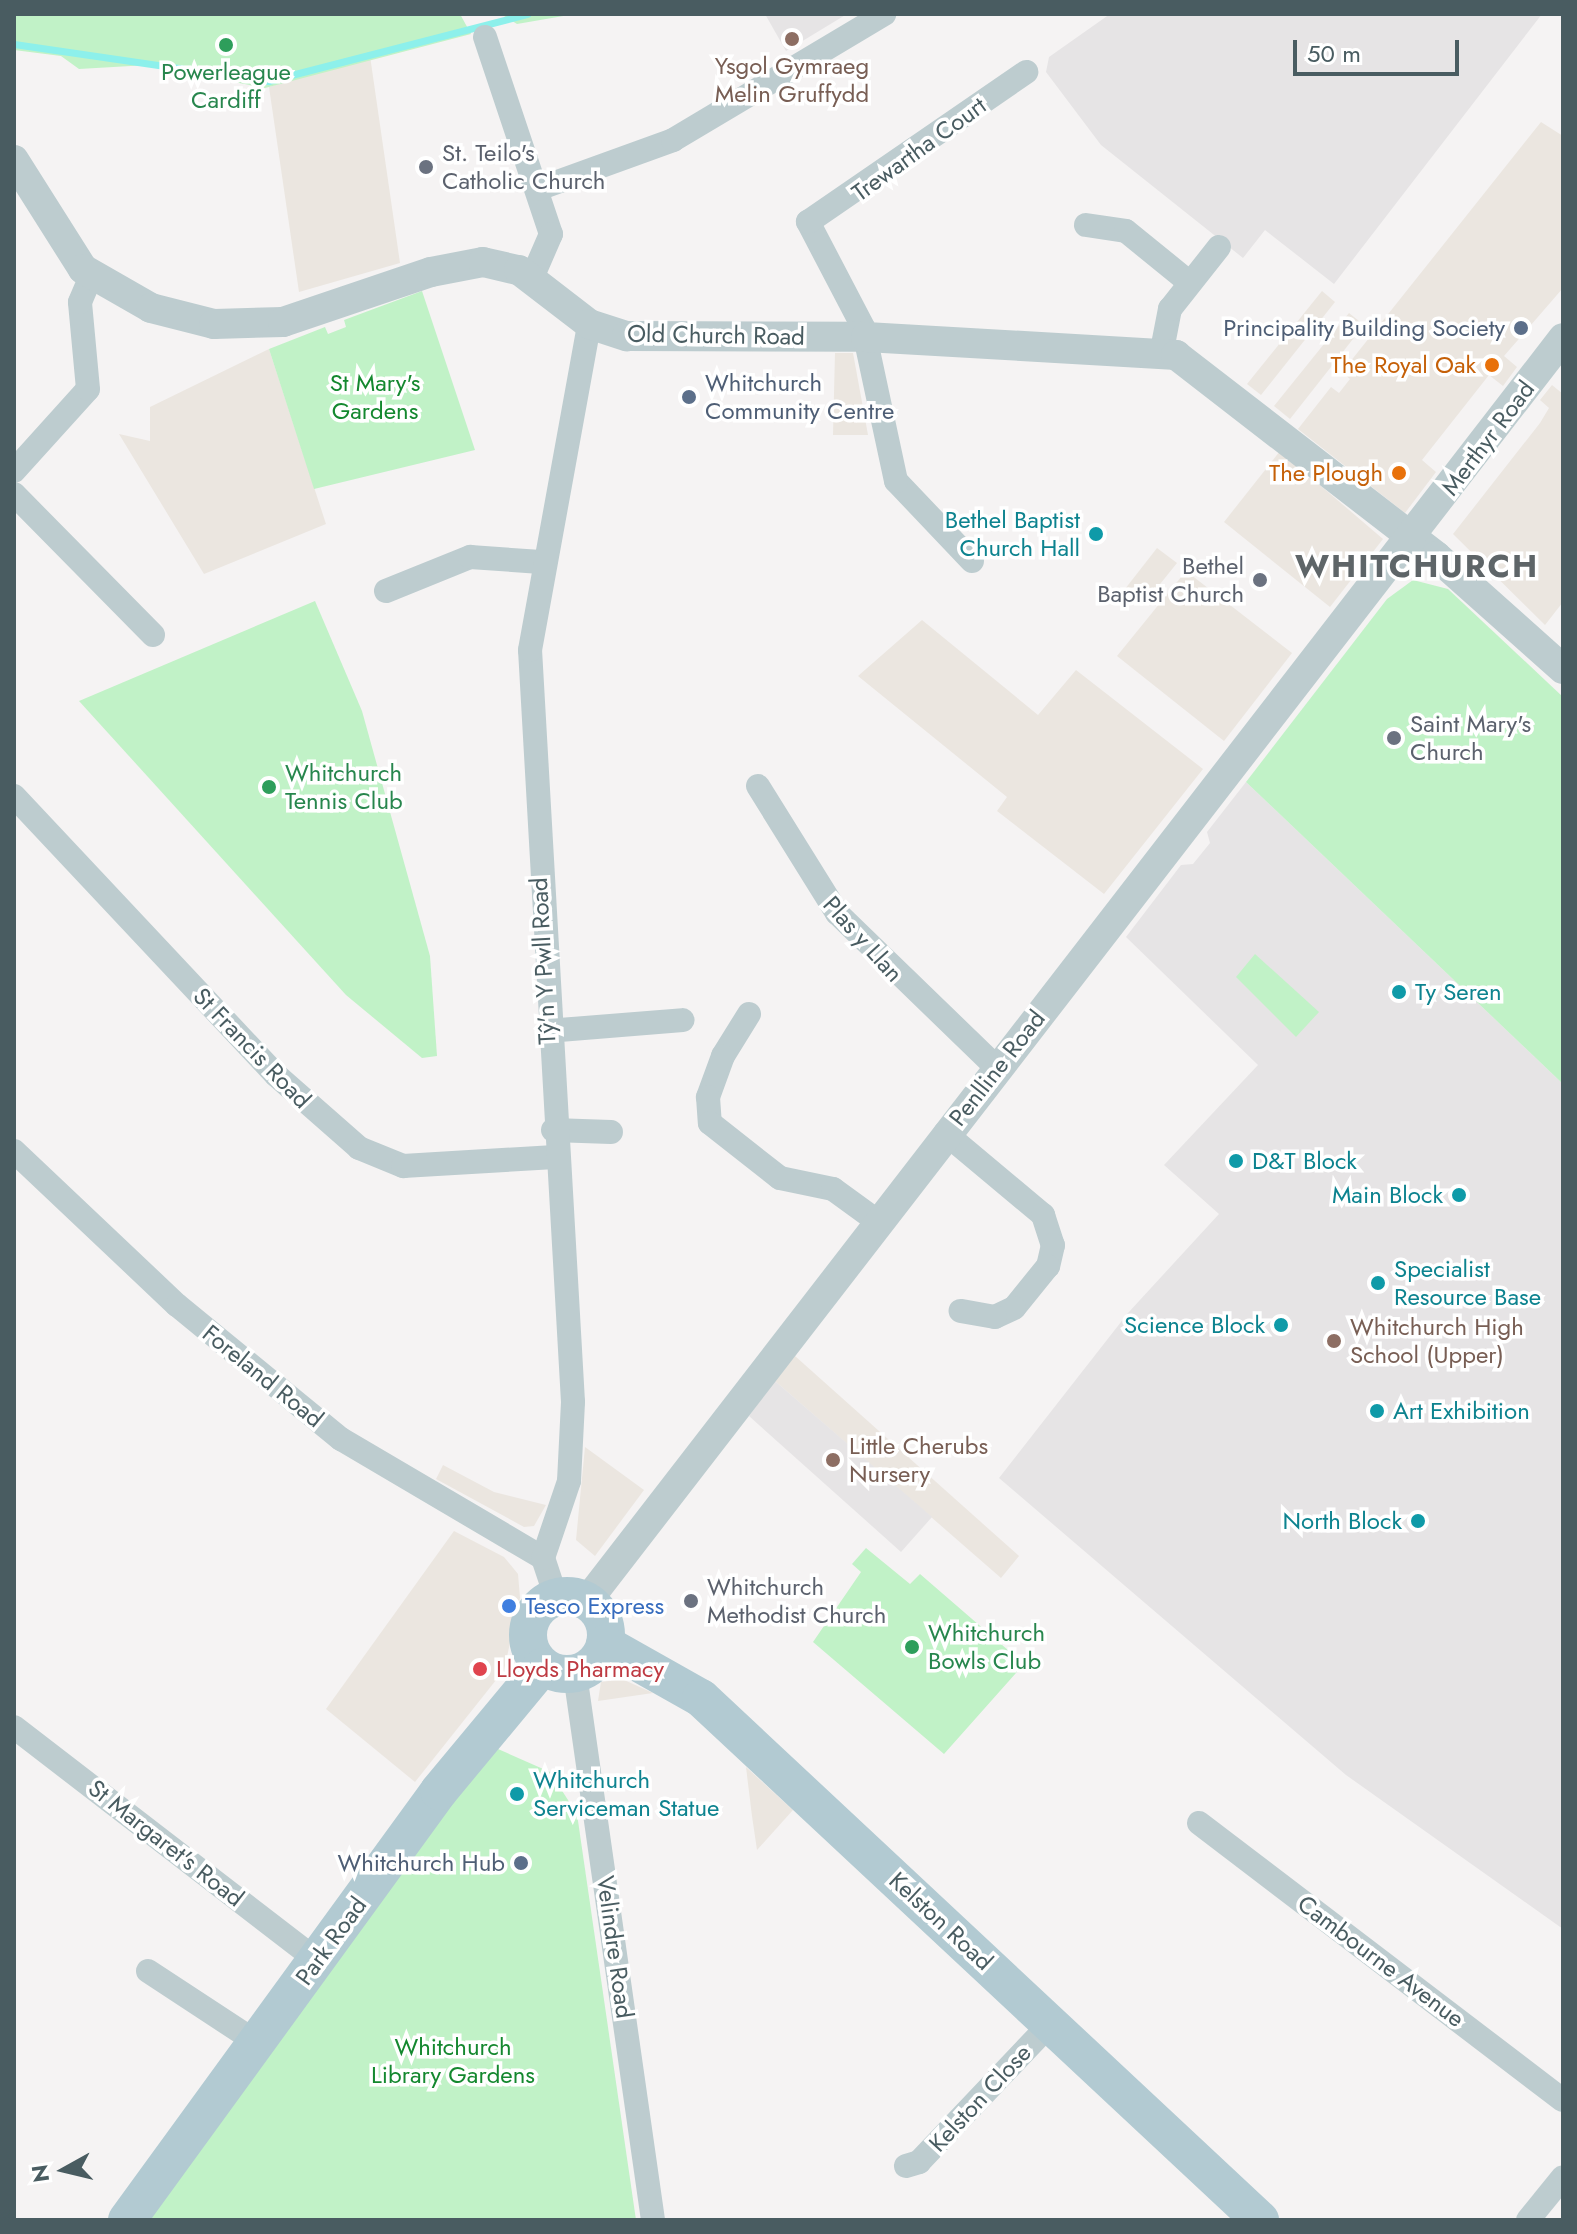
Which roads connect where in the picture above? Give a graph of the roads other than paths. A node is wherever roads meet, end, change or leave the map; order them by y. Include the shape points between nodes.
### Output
1 (884, 14) edge
2 (485, 37) dead end
3 (1026, 72) dead end
4 (14, 160) edge
5 (538, 189) junction
6 (1086, 225) dead end
7 (1219, 247) dead end
8 (91, 276) junction
9 (532, 278) junction
10 (1190, 283) junction
11 (589, 324) junction
12 (866, 337) junction
13 (1563, 338) edge
14 (1162, 350) junction
15 (14, 471) edge
16 (14, 494) edge
17 (1412, 538) junction
18 (972, 561) dead end
19 (541, 562) junction
20 (386, 591) dead end
21 (153, 635) dead end
22 (1563, 669) edge
23 (758, 786) dead end
24 (14, 796) edge
25 (749, 1014) dead end
26 (683, 1020) dead end
27 (547, 1031) junction
28 (997, 1068) junction
29 (553, 1130) junction
30 (611, 1132) dead end
31 (945, 1133) junction
32 (14, 1151) edge
33 (555, 1157) junction
34 (877, 1221) junction
35 (961, 1311) dead end
36 (543, 1558) junction
37 (571, 1599) junction
38 (605, 1644) junction
39 (558, 1670) junction
40 (17, 1736) edge
41 (1199, 1823) dead end
42 (318, 1961) junction
43 (148, 1971) dead end
44 (1050, 2024) junction
45 (256, 2042) junction
46 (1563, 2100) edge
47 (906, 2166) dead end
48 (1563, 2177) edge
49 (127, 2220) edge
50 (653, 2220) edge
51 (1260, 2220) edge
52 (1528, 2220) edge

1 - 5 street via 662,146
2 - 5 street
3 - 12 street, Trewartha Court via 808,222
4 - 8 street, Old Church Road via 64,245
5 - 9 street via 550,244
6 - 10 street via 1126,231
7 - 10 street
8 - 9 street, Old Church Road via 151,308 246,326 283,322 458,265 496,263
8 - 15 street via 80,302 88,389
9 - 11 street, Old Church Road
10 - 14 street via 1170,309
11 - 12 street, Old Church Road via 635,337
11 - 19 street, Tŷ'n Y Pwll Road via 572,438
12 - 14 street, Old Church Road
12 - 18 street via 896,481
13 - 17 street, Merthyr Road
14 - 17 street, Old Church Road via 1192,363
16 - 21 street
17 - 22 street, Old Church Road
17 - 28 street, Penlline Road
19 - 20 street via 470,557
19 - 27 street, Tŷ'n Y Pwll Road via 529,698
23 - 28 street, Plas y Llan via 837,913
24 - 33 street, St Francis Road via 276,1075 359,1148 403,1166
25 - 34 street via 723,1056 708,1097 710,1123 780,1178 833,1189
26 - 27 street
27 - 29 street, Tŷ'n Y Pwll Road
28 - 31 street, Penlline Road
29 - 30 street
29 - 33 street, Tŷ'n Y Pwll Road
31 - 34 street, Penlline Road
31 - 35 street via 1043,1215 1053,1245 1048,1266 1014,1308 995,1317
32 - 36 street, Foreland Road via 177,1305 341,1439
33 - 36 street, Tŷ'n Y Pwll Road via 573,1435 569,1481
34 - 37 street, Penlline Road
36 - 37 street
37 - 38 main road via 602,1618
37 - 39 main road via 537,1609 527,1632
38 - 39 main road via 592,1666
38 - 44 main road, Kelston Road via 701,1698
39 - 42 main road, Park Road via 448,1780
39 - 50 street, Velindre Road
40 - 42 street, St Margaret's Road
41 - 46 street, Cambourne Avenue
42 - 45 main road, Park Road
43 - 45 street
44 - 47 street, Kelston Close via 919,2162
44 - 51 main road, Kelston Road
45 - 49 main road, Park Road
48 - 52 street

